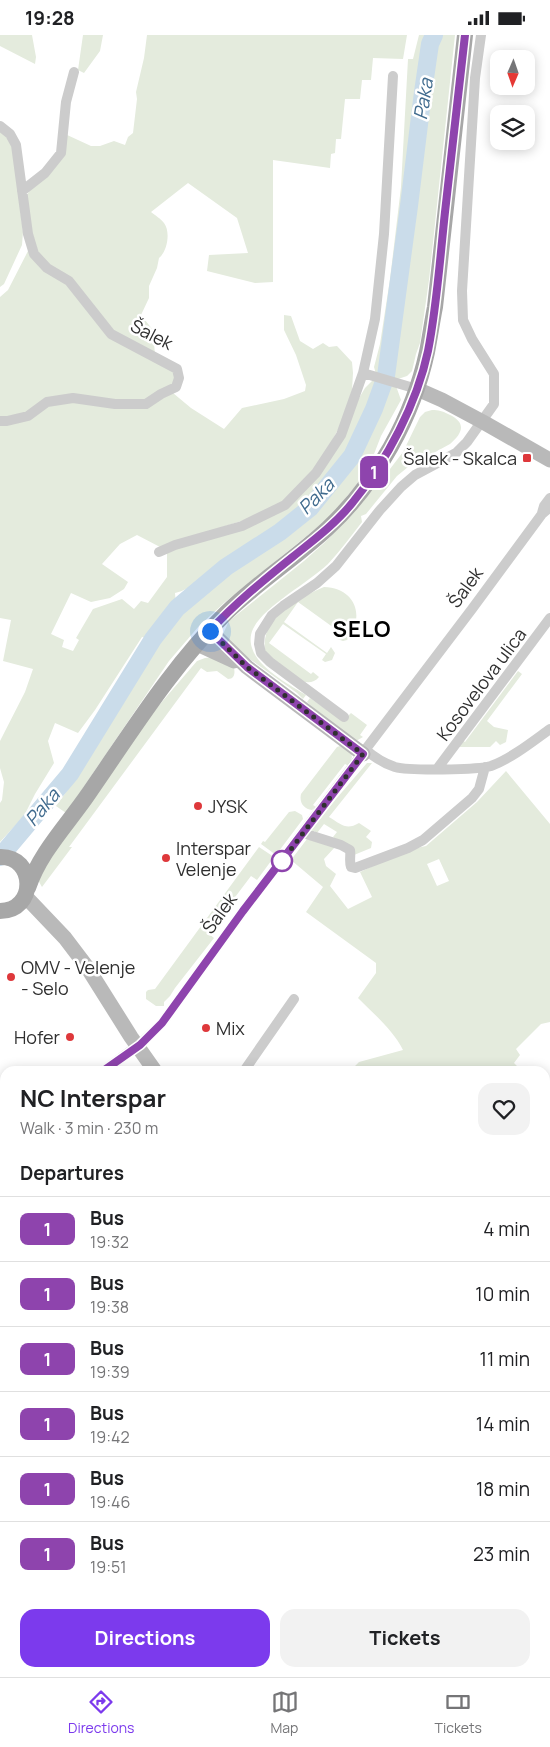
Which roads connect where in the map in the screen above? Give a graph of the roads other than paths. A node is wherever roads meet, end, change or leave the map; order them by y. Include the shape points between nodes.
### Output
1 (465, 35) edge
2 (481, 35) edge
3 (74, 72) dead end
4 (393, 76) dead end
5 (0, 126) edge
6 (22, 191) junction
7 (363, 373) junction
8 (416, 389) junction
9 (0, 421) edge
10 (483, 422) junction
11 (526, 444) junction
12 (550, 448) edge
13 (550, 459) edge
14 (550, 498) edge
15 (546, 511) edge
16 (159, 553) dead end
17 (550, 618) edge
18 (210, 631) junction
19 (197, 644) junction
20 (247, 667) junction
21 (344, 717) dead end
22 (550, 729) edge
23 (364, 752) junction
24 (485, 767) junction
25 (437, 769) junction
26 (303, 833) junction
27 (6, 858) edge
28 (39, 862) junction
29 (25, 871) junction
30 (26, 892) junction
31 (2, 912) edge
32 (294, 999) dead end
33 (110, 1066) edge
34 (151, 1066) edge
35 (247, 1066) edge

1 - 8 main road via 435,307
2 - 10 street via 475,78 462,291 463,320 494,374 494,404
3 - 6 street via 66,102 61,153 45,173
4 - 7 street via 384,234 375,319
5 - 6 street, Šalek via 10,133 16,145
6 - 9 street, Šalek via 34,254 47,268 69,281 110,334 177,369 179,378 176,387 146,403 115,404 73,398 47,402 28,416
7 - 8 street
7 - 16 street via 341,435 316,473 285,505 242,526 175,545
8 - 10 street
8 - 18 main road via 398,433 352,504 327,529 226,613
10 - 11 street
10 - 21 street via 456,453 415,475 401,487 336,566 272,615 264,625 258,644 261,653
11 - 12 street
11 - 13 street
14 - 15 street, Šalek via 544,506
15 - 23 street, Šalek
17 - 25 street, Kosovelova ulica
18 - 19 main road
18 - 20 street
19 - 20 street
19 - 28 main road via 154,698
20 - 23 street
22 - 24 street, Kosovelova ulica via 504,760
23 - 25 street, Kosovelova ulica via 398,768
23 - 26 street, Šalek
24 - 25 street, Kosovelova ulica
24 - 26 street via 479,789 472,798 423,840 355,868 351,867 350,850
26 - 33 street, Šalek via 162,1023 140,1045
27 - 29 main road
28 - 29 main road
28 - 30 main road
29 - 30 main road via 28,879
30 - 31 main road via 20,903
30 - 34 street, bridge via 87,967
32 - 35 street

